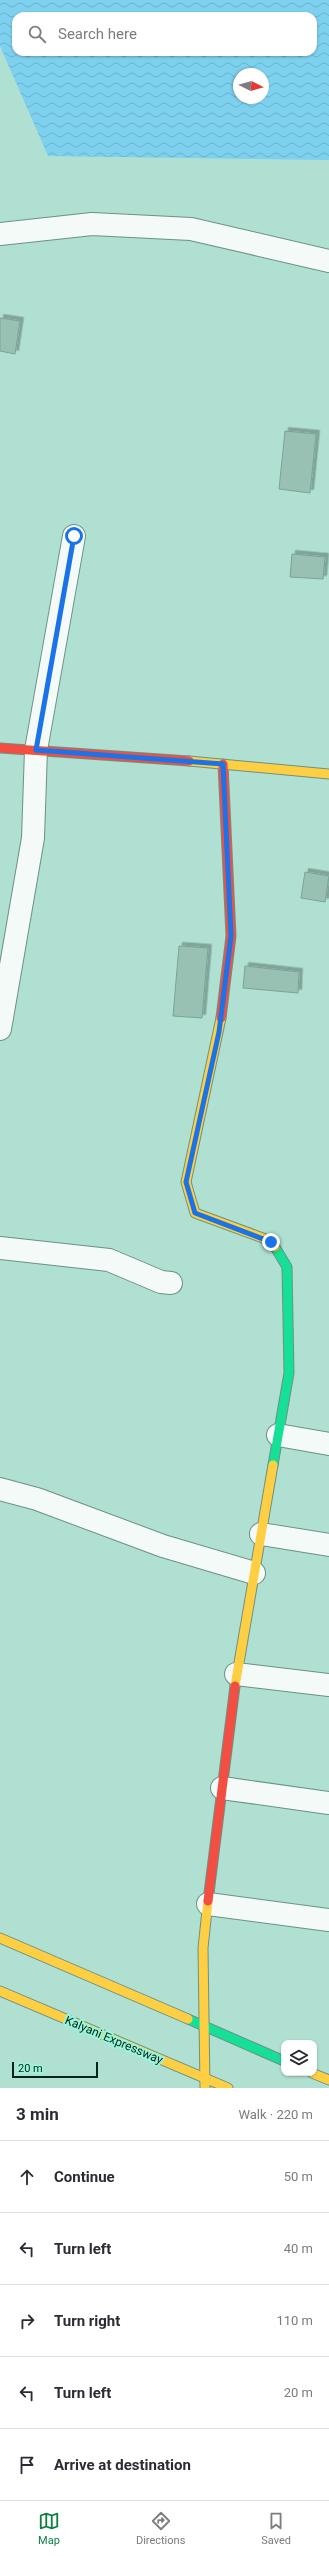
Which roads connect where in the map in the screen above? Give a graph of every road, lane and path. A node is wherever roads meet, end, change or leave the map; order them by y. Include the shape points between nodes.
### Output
1 (0, 234) edge
2 (329, 261) edge
3 (74, 536) dead end
4 (0, 748) edge
5 (36, 750) junction
6 (223, 764) junction
7 (329, 774) edge
8 (0, 1029) edge
9 (0, 1248) edge
10 (171, 1283) dead end
11 (278, 1435) junction
12 (329, 1444) edge
13 (0, 1489) edge
14 (261, 1534) junction
15 (329, 1546) edge
16 (254, 1573) junction
17 (236, 1674) junction
18 (329, 1685) edge
19 (222, 1788) junction
20 (329, 1803) edge
21 (208, 1904) junction
22 (329, 1920) edge
23 (0, 1938) edge
24 (0, 1991) edge
25 (205, 2028) junction
26 (281, 2060) edge
27 (317, 2075) edge
28 (329, 2080) edge
29 (206, 2083) edge
30 (228, 2088) edge

1 - 2 street via 92,224 191,229
3 - 5 street
4 - 5 main road
5 - 6 main road
5 - 8 street via 33,838
6 - 7 main road
6 - 11 main road via 231,936 219,1032 186,1182 195,1213 271,1242 287,1267 289,1373
9 - 10 street via 109,1260 162,1282
11 - 12 street
11 - 14 main road
13 - 16 street via 37,1499 164,1546
14 - 15 street
14 - 16 main road
16 - 17 main road
17 - 18 street
17 - 19 main road
19 - 20 street
19 - 21 main road
21 - 22 street
21 - 25 main road via 203,1948
23 - 25 main road
24 - 29 main road, Kalyani Expressway
25 - 26 main road
25 - 29 main road
27 - 28 main road
29 - 30 main road, Kalyani Expressway

